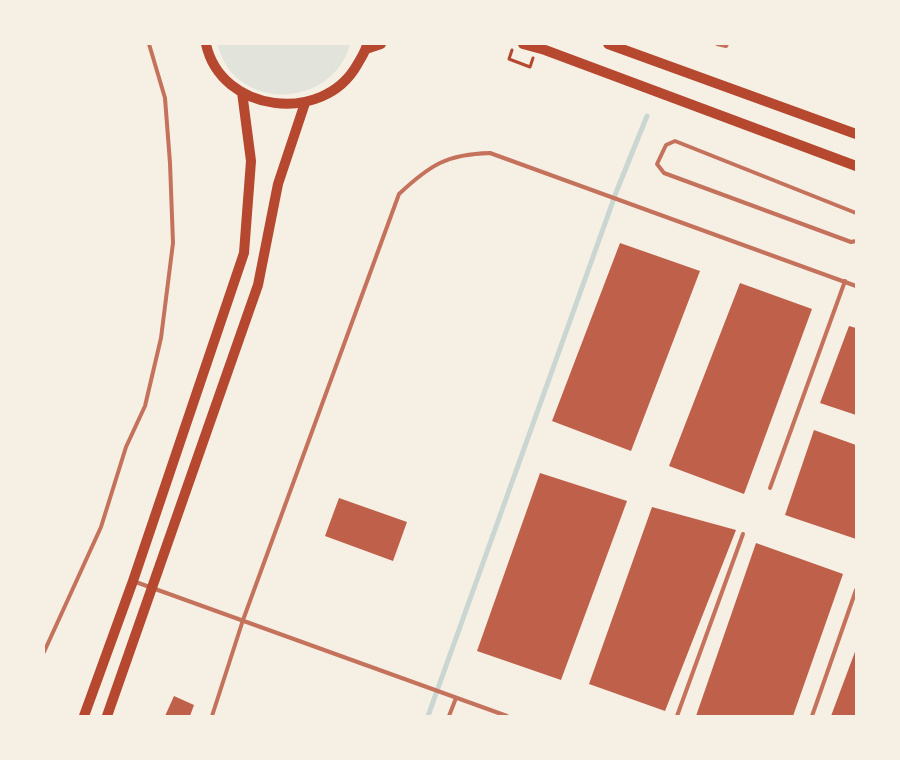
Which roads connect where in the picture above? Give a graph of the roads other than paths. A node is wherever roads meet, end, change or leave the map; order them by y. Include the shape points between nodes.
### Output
1 (149, 44) edge
2 (206, 44) edge
3 (381, 44) edge
4 (523, 44) edge
5 (608, 44) edge
6 (717, 44) edge
7 (727, 44) edge
8 (367, 47) edge
9 (242, 92) junction
10 (305, 103) junction
11 (856, 132) edge
12 (856, 166) edge
13 (856, 213) edge
14 (856, 241) edge
15 (845, 282) junction
16 (856, 286) edge
17 (770, 488) dead end
18 (743, 534) dead end
19 (133, 581) junction
20 (153, 588) junction
21 (856, 590) edge
22 (243, 620) junction
23 (44, 652) edge
24 (456, 698) junction
25 (84, 716) edge
26 (107, 716) edge
27 (212, 716) edge
28 (449, 716) edge
29 (507, 716) edge
30 (677, 716) edge
31 (812, 716) edge

1 - 23 lane via 164,98 170,163 173,243 161,338 145,406 126,447 101,527
2 - 9 main road via 221,74
3 - 8 main road
4 - 12 main road
5 - 11 main road
6 - 7 lane
8 - 10 main road via 352,74 331,92
9 - 10 main road via 262,101 283,105
9 - 19 main road via 251,161 244,253
10 - 20 main road via 278,184 258,285
13 - 14 lane via 675,141 666,145 656,164 664,173 851,242
15 - 16 lane
15 - 17 lane
15 - 22 lane via 490,153 464,154 420,174 399,194
18 - 30 lane
19 - 20 lane
19 - 25 main road
20 - 22 lane
20 - 26 main road
21 - 31 lane
22 - 24 lane
22 - 27 lane
24 - 28 lane
24 - 29 lane

